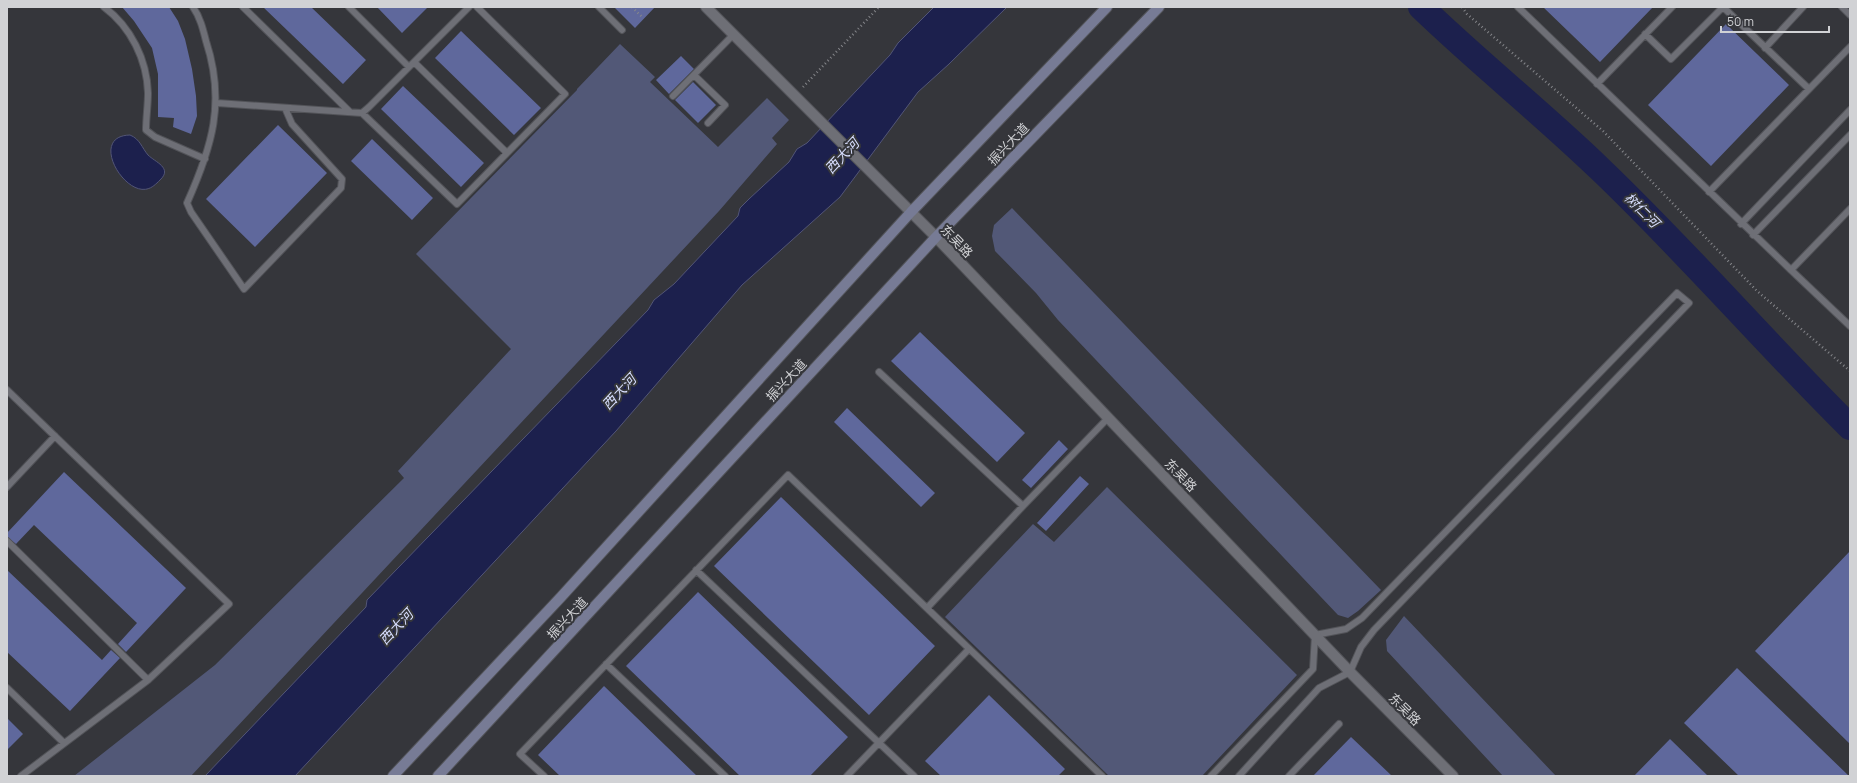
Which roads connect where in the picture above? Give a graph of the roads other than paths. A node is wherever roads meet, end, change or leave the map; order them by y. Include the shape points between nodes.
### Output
1 (104, 7) edge
2 (193, 7) edge
3 (243, 7) edge
4 (349, 7) edge
5 (477, 7) edge
6 (599, 7) edge
7 (706, 7) edge
8 (1107, 7) edge
9 (1159, 7) edge
10 (1518, 7) edge
11 (1672, 7) edge
12 (1803, 7) edge
13 (1842, 7) edge
14 (466, 8) edge
15 (1850, 15) edge
16 (622, 30) dead end
17 (1645, 34) junction
18 (733, 35) junction
19 (1850, 47) edge
20 (1765, 48) junction
21 (414, 62) junction
22 (410, 67) junction
23 (694, 76) junction
24 (1597, 84) junction
25 (1809, 90) junction
26 (673, 96) dead end
27 (216, 103) junction
28 (286, 108) junction
29 (1850, 110) edge
30 (350, 112) junction
31 (362, 113) junction
32 (708, 123) dead end
33 (1850, 135) edge
34 (508, 153) junction
35 (205, 159) junction
36 (1709, 192) junction
37 (1850, 209) edge
38 (911, 212) junction
39 (1741, 224) junction
40 (1753, 235) junction
41 (936, 237) junction
42 (1791, 270) junction
43 (1850, 326) edge
44 (879, 372) dead end
45 (7, 390) edge
46 (1108, 418) junction
47 (55, 436) junction
48 (7, 487) edge
49 (1023, 506) junction
50 (7, 541) edge
51 (696, 570) junction
52 (927, 608) junction
53 (1315, 635) junction
54 (969, 649) junction
55 (606, 664) junction
56 (1350, 672) junction
57 (148, 680) junction
58 (7, 688) edge
59 (1340, 724) dead end
60 (64, 743) junction
61 (879, 743) junction
62 (22, 776) edge
63 (393, 776) edge
64 (438, 776) edge
65 (544, 776) edge
66 (725, 776) edge
67 (847, 776) edge
68 (914, 776) edge
69 (1102, 776) edge
70 (1211, 776) edge
71 (1239, 776) edge
72 (1289, 776) edge
73 (1453, 776) edge

1 - 35 lane via 122,24 138,48 145,67 148,93 146,130 154,137
2 - 27 lane via 210,52
3 - 30 lane
4 - 22 lane
5 - 34 lane via 565,94
6 - 16 lane
7 - 18 street
8 - 38 main road, 振兴大道
9 - 41 main road, 振兴大道
10 - 24 lane
11 - 17 lane
12 - 20 lane
13 - 15 lane
14 - 21 lane
17 - 20 lane via 1671,59 1723,8
17 - 24 lane
18 - 23 lane
18 - 38 street, 东吴路
19 - 25 lane
20 - 25 lane
21 - 22 lane
21 - 34 lane
22 - 31 lane
23 - 26 lane
23 - 32 lane via 725,105
24 - 36 lane
25 - 36 lane
27 - 28 lane
27 - 35 lane via 214,128
28 - 30 lane
28 - 35 lane via 292,124 342,179 341,188 244,289 187,203
29 - 39 lane
30 - 31 lane
31 - 34 lane via 457,204
33 - 40 lane
36 - 39 lane
37 - 42 lane
38 - 41 street, 东吴路
38 - 63 main road, 振兴大道 via 561,597
39 - 40 lane
40 - 42 lane
41 - 46 street, 东吴路
41 - 64 main road, 振兴大道
42 - 43 lane
44 - 49 lane
45 - 47 lane
46 - 49 lane
46 - 53 street, 东吴路
47 - 48 lane
47 - 57 lane via 229,604
49 - 52 lane
50 - 57 lane
51 - 52 lane via 788,475
51 - 55 lane
51 - 61 lane
52 - 54 lane
53 - 56 street, 东吴路
53 - 56 lane via 1346,629 1362,618 1677,294 1689,303 1374,630 1360,647
53 - 70 lane via 1313,669
54 - 61 lane
54 - 69 lane
55 - 65 lane via 520,754
55 - 66 lane
56 - 71 lane via 1319,688
56 - 73 street, 东吴路
57 - 60 lane
58 - 60 lane
59 - 72 lane
60 - 62 lane
61 - 67 lane
61 - 68 lane

